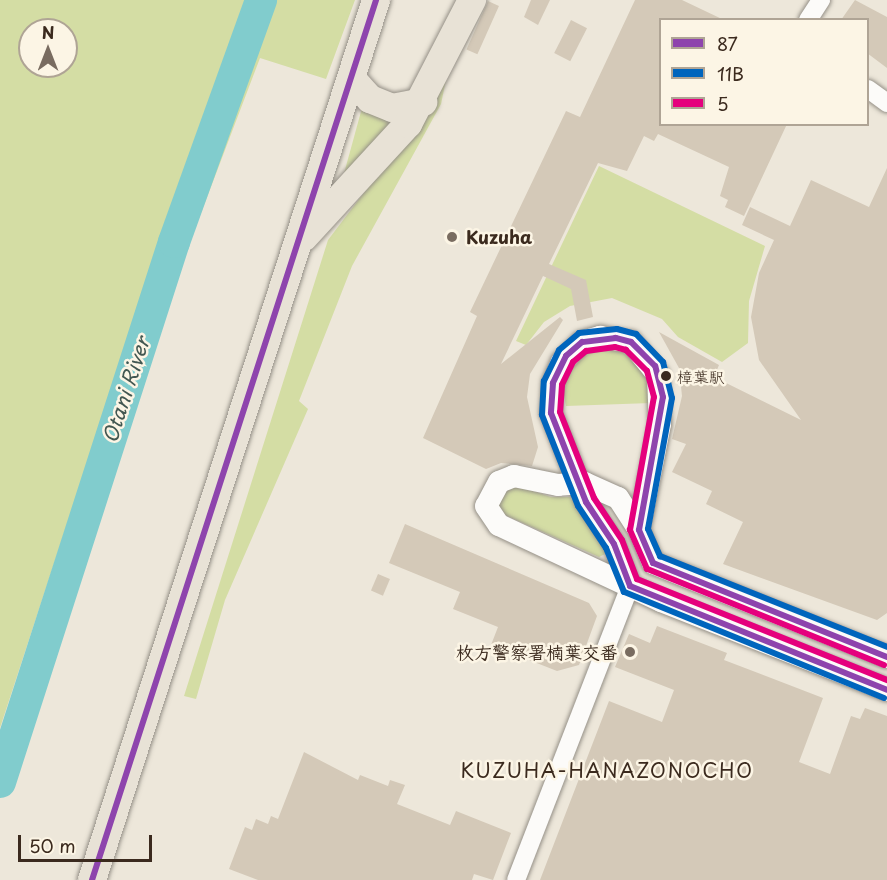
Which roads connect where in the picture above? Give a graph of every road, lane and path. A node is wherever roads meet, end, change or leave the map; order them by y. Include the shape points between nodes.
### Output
1 (376, 0) edge
2 (472, 0) edge
3 (821, 0) edge
4 (809, 18) edge
5 (352, 78) junction
6 (869, 90) edge
7 (423, 102) junction
8 (887, 103) edge
9 (299, 243) junction
10 (578, 483) junction
11 (639, 530) junction
12 (630, 586) junction
13 (887, 657) edge
14 (887, 690) edge
15 (92, 880) edge
16 (516, 880) edge

1 - 5 main road
2 - 7 main road
3 - 4 street
5 - 7 main road via 370,99 392,108
5 - 9 main road
6 - 8 street
7 - 9 main road
9 - 15 main road
10 - 11 street via 607,489
10 - 11 street via 551,412 557,369 582,342 600,337 631,342 655,366 663,397
10 - 12 street via 614,544
10 - 12 street via 558,485 514,476 499,482 487,512 499,525
11 - 13 street via 648,556 671,573
12 - 14 street
12 - 16 street

